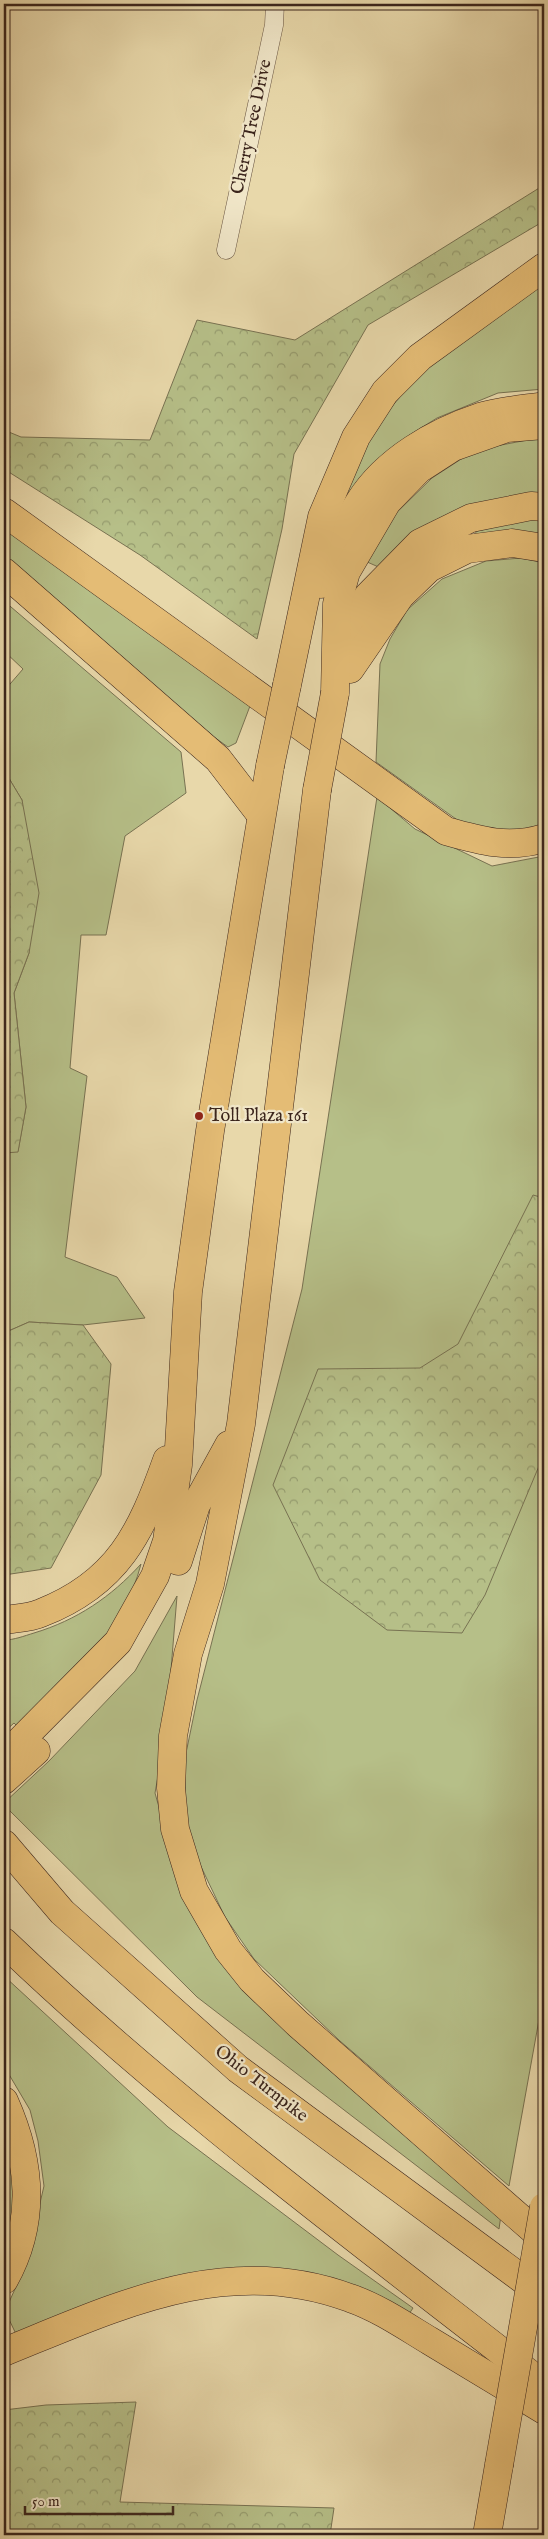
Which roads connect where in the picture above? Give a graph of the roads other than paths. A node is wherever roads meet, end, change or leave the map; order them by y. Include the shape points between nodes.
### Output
1 (276, 4) edge
2 (226, 250) dead end
3 (544, 268) edge
4 (544, 406) edge
5 (544, 425) edge
6 (544, 507) edge
7 (4, 512) edge
8 (544, 548) edge
9 (4, 572) edge
10 (297, 641) junction
11 (335, 693) junction
12 (261, 815) junction
13 (544, 838) edge
14 (240, 1424) junction
15 (179, 1425) junction
16 (4, 1620) edge
17 (35, 1740) junction
18 (4, 1757) edge
19 (4, 1780) edge
20 (4, 1844) edge
21 (4, 1942) edge
22 (4, 2101) edge
23 (544, 2206) edge
24 (544, 2239) edge
25 (4, 2280) edge
26 (544, 2295) edge
27 (4, 2352) edge
28 (544, 2384) edge
29 (544, 2410) edge
30 (487, 2535) edge

1 - 2 street, Cherry Tree Drive
3 - 10 highway via 420,357 380,399 356,437 322,517
4 - 10 highway via 482,417 430,437 384,473 360,500 343,532
5 - 11 highway via 507,428 453,447 419,470 386,502 346,572 337,604
6 - 11 highway via 531,506 471,518 420,543 368,596 355,619
7 - 13 highway via 446,831 491,842 524,844
8 - 11 highway via 512,543 466,549 430,568 400,596 376,627
9 - 12 highway via 218,759
10 - 12 highway, bridge
11 - 14 highway, bridge via 317,790
12 - 15 highway via 210,1131 188,1292
14 - 17 highway via 196,1504 169,1590 123,1662
14 - 24 highway via 210,1584 188,1654 173,1736 171,1788 175,1829 194,1890 228,1950 252,1980
15 - 16 highway via 151,1505 134,1540 109,1572 77,1596 40,1614
15 - 17 highway via 173,1506 167,1541 155,1576 118,1642
17 - 18 highway
17 - 19 highway
20 - 26 highway, Ohio Turnpike via 62,1912 238,2069
21 - 28 highway via 40,1978 206,2120
22 - 25 highway via 27,2174 28,2209 13,2264
23 - 30 highway, bridge
27 - 29 highway via 147,2298 204,2283 263,2279 312,2285 352,2298 390,2317

